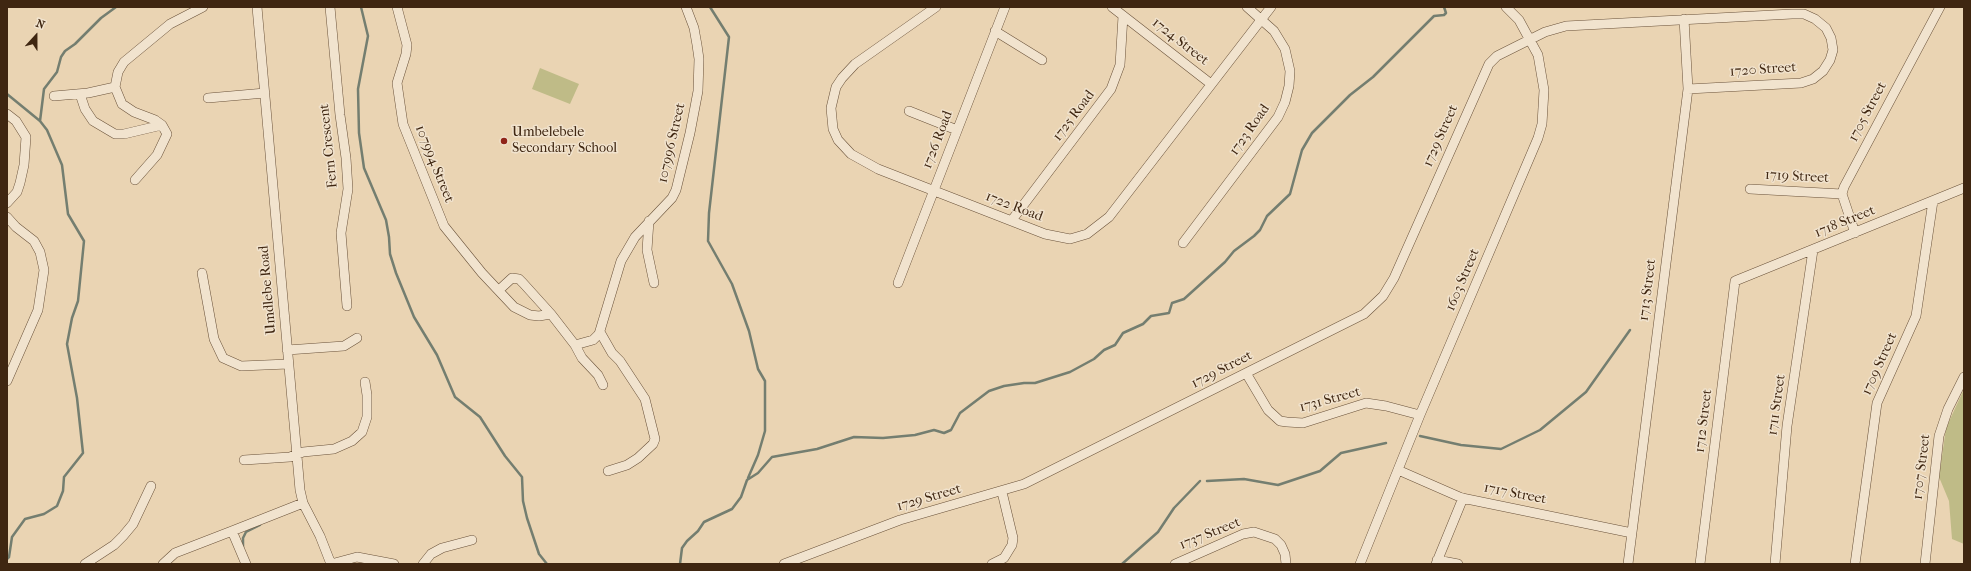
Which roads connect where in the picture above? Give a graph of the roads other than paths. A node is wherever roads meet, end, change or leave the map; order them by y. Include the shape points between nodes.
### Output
1 (203, 7) edge
2 (257, 7) edge
3 (330, 7) edge
4 (397, 7) edge
5 (686, 7) edge
6 (936, 7) edge
7 (1004, 7) edge
8 (1112, 7) edge
9 (1247, 7) edge
10 (1271, 7) edge
11 (1506, 7) edge
12 (1940, 7) edge
13 (1123, 16) junction
14 (1262, 19) junction
15 (1684, 19) junction
16 (995, 31) junction
17 (1530, 39) junction
18 (1042, 60) dead end
19 (1211, 84) junction
20 (115, 87) junction
21 (1688, 89) junction
22 (265, 93) junction
23 (80, 94) junction
24 (54, 96) dead end
25 (208, 98) dead end
26 (909, 111) dead end
27 (7, 114) edge
28 (162, 125) junction
29 (957, 130) junction
30 (135, 180) dead end
31 (1964, 188) edge
32 (1750, 189) dead end
33 (933, 192) junction
34 (1842, 194) junction
35 (1933, 201) junction
36 (7, 203) edge
37 (7, 217) edge
38 (1012, 220) junction
39 (649, 221) junction
40 (1855, 233) junction
41 (1184, 243) dead end
42 (1813, 250) junction
43 (202, 273) dead end
44 (1735, 281) joint
45 (654, 283) dead end
46 (898, 283) dead end
47 (499, 290) junction
48 (347, 306) dead end
49 (551, 314) junction
50 (600, 332) junction
51 (357, 338) dead end
52 (575, 345) junction
53 (287, 350) junction
54 (288, 364) junction
55 (1246, 373) junction
56 (1964, 377) edge
57 (7, 381) edge
58 (365, 382) dead end
59 (604, 385) dead end
60 (1420, 415) junction
61 (296, 454) junction
62 (244, 460) dead end
63 (1398, 470) junction
64 (608, 471) dead end
65 (151, 486) dead end
66 (1002, 492) junction
67 (1463, 498) junction
68 (303, 503) junction
69 (232, 531) junction
70 (1632, 533) junction
71 (472, 540) dead end
72 (1437, 562) edge
73 (84, 564) edge
74 (163, 564) edge
75 (246, 564) edge
76 (331, 564) edge
77 (394, 564) edge
78 (423, 564) edge
79 (784, 564) edge
80 (992, 564) edge
81 (1175, 564) edge
82 (1286, 564) edge
83 (1360, 564) edge
84 (1458, 564) edge
85 (1628, 564) edge
86 (1700, 564) edge
87 (1775, 564) edge
88 (1855, 564) edge
89 (1925, 564) edge

1 - 20 street via 170,24 124,62 116,77
2 - 22 street, Umdlebe Road
3 - 48 street, Fern Crescent via 347,174 347,199 341,233
4 - 47 street, 107994 Street via 407,45 397,83 406,134 444,226
5 - 39 street, 107996 Street via 694,28 699,58 695,110 676,190 672,198
6 - 33 street, 1722 Road via 848,70 836,87 831,108 833,129 838,140 851,154 878,169
7 - 16 street, 1726 Road
8 - 13 street, 1724 Street
9 - 14 street, 1723 Road
10 - 14 street, 1722 Road
11 - 17 street, 1603 Street
12 - 34 street, 1705 Street
13 - 19 street, 1724 Street
13 - 38 street, 1725 Road via 1120,65 1111,89
14 - 19 street, 1722 Road
14 - 41 street, 1723 Road via 1274,31 1285,49 1290,71 1285,102 1278,117
15 - 17 street, 1720 Street via 1566,26
15 - 21 street, 1713 Street
15 - 21 street, 1720 Street via 1804,14 1826,28 1833,50 1823,71 1813,79 1801,83
16 - 18 street
16 - 29 street, 1726 Road
17 - 55 street, 1729 Street via 1497,56 1489,64 1394,278 1383,296 1353,321
17 - 60 street, 1603 Street via 1538,55 1544,90 1542,124 1538,138
19 - 38 street, 1722 Road via 1101,225 1087,234 1070,239 1045,234
20 - 23 street
20 - 28 street via 118,97 128,108
21 - 70 street, 1713 Street
22 - 25 street
22 - 53 street, Umdlebe Road
23 - 24 street
23 - 28 street via 85,109 93,121 115,134
26 - 29 street
27 - 36 street via 16,121 26,137 23,175 17,192
28 - 30 street via 167,134 161,149
29 - 33 street, 1726 Road
31 - 35 street, 1718 Street
32 - 34 street, 1719 Street
33 - 38 street, 1722 Road
33 - 46 street, 1726 Road
34 - 40 street
35 - 40 street, 1718 Street
35 - 88 street, 1709 Street via 1916,316 1877,403
37 - 57 street via 34,241 42,257 44,270 38,310
39 - 45 street via 647,250
39 - 50 street, 107996 Street via 635,237 621,260
40 - 42 street, 1718 Street
42 - 44 street, 1718 Street
42 - 87 street, 1711 Street via 1787,426
43 - 54 street via 214,339 223,358 241,366
44 - 86 street, 1712 Street
47 - 49 street, 107994 Street via 514,307 530,315
47 - 49 street via 512,278 519,280
49 - 52 street
50 - 52 street via 593,340
50 - 64 street via 645,399 655,438 638,458
51 - 53 street via 344,346
52 - 59 street
53 - 54 street, Umdlebe Road
54 - 61 street, Umdlebe Road
55 - 60 street, 1731 Street via 1268,410 1280,421 1302,423 1366,403
55 - 66 street, 1729 Street via 1024,484
56 - 89 street, 1707 Street via 1948,409 1939,436
58 - 61 street via 367,417 365,427 359,436 334,448
60 - 63 street, 1603 Street
61 - 62 street via 290,457
61 - 68 street, Umdlebe Road
63 - 67 street, 1717 Street
63 - 83 street, 1603 Street
65 - 73 street via 134,524 114,545
66 - 79 street, 1729 Street via 900,520
66 - 80 street via 1013,538 1004,558
67 - 70 street, 1717 Street
67 - 72 street
68 - 69 street
68 - 76 street, Umdlebe Road
69 - 74 street via 175,553
69 - 75 street
70 - 85 street, 1713 Street
71 - 78 street via 442,548 431,554
72 - 84 street
76 - 77 street via 357,557
81 - 82 street, 1737 Street via 1243,534 1254,532 1275,539 1281,545

